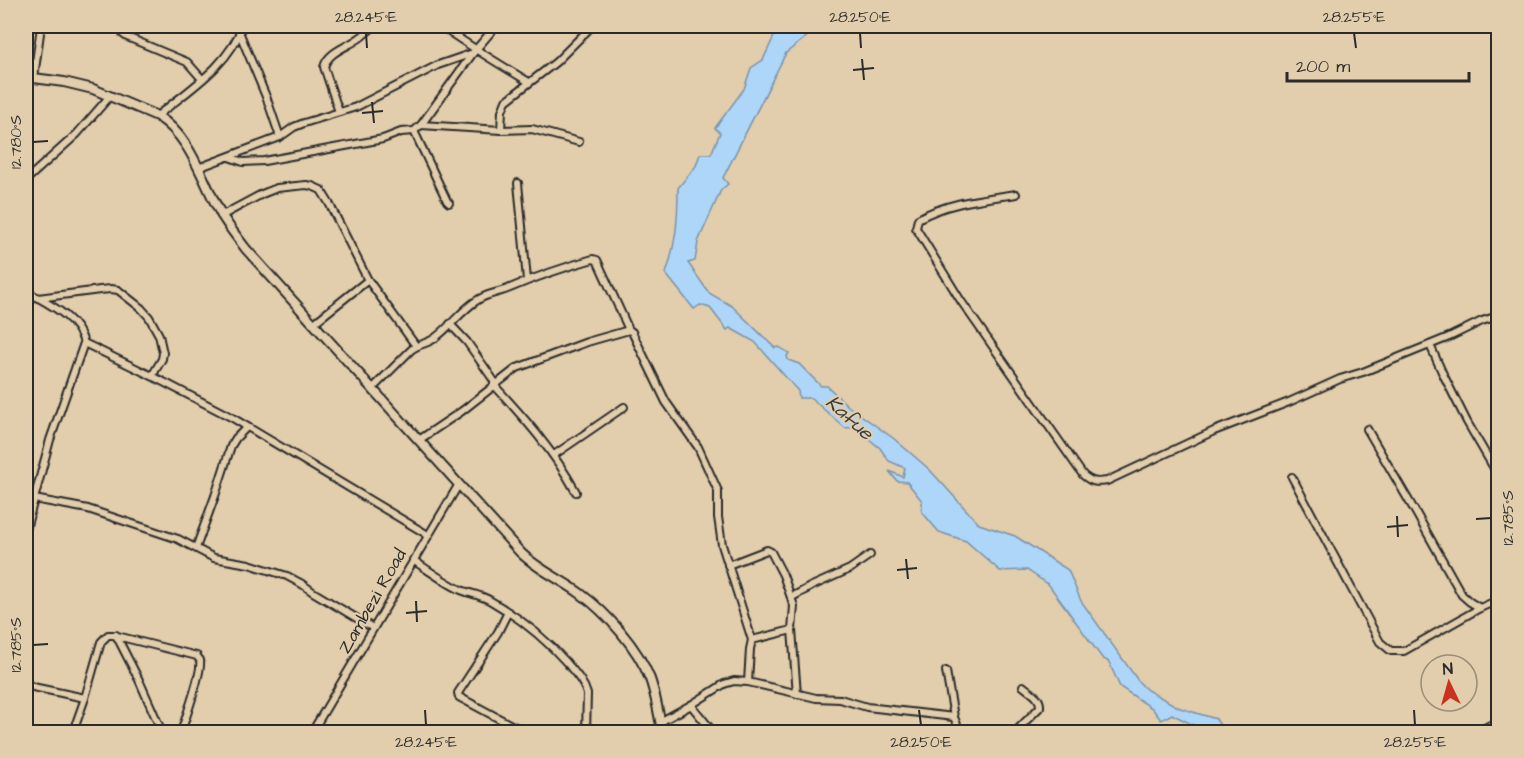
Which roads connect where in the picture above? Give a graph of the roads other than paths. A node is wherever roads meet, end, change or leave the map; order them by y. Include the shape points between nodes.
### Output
1 (42, 26) edge
2 (120, 26) edge
3 (242, 26) edge
4 (374, 26) edge
5 (441, 26) edge
6 (496, 26) edge
7 (592, 26) edge
8 (240, 34) junction
9 (475, 52) junction
10 (30, 77) edge
11 (202, 79) junction
12 (529, 82) junction
13 (110, 96) junction
14 (339, 112) junction
15 (157, 116) junction
16 (421, 125) junction
17 (501, 130) junction
18 (414, 131) junction
19 (280, 137) junction
20 (579, 142) dead end
21 (229, 157) junction
22 (198, 168) junction
23 (26, 180) edge
24 (518, 183) dead end
25 (1016, 194) dead end
26 (449, 203) dead end
27 (222, 216) junction
28 (368, 280) junction
29 (527, 280) junction
30 (26, 291) edge
31 (38, 298) junction
32 (1498, 316) edge
33 (314, 323) junction
34 (450, 324) junction
35 (629, 330) junction
36 (84, 343) junction
37 (1430, 345) junction
38 (416, 346) junction
39 (152, 376) junction
40 (494, 385) junction
41 (373, 388) junction
42 (624, 407) dead end
43 (247, 427) junction
44 (1367, 429) dead end
45 (419, 440) junction
46 (554, 455) junction
47 (1498, 475) edge
48 (1292, 477) dead end
49 (459, 484) junction
50 (576, 492) dead end
51 (34, 499) junction
52 (27, 518) edge
53 (26, 529) edge
54 (428, 535) junction
55 (196, 548) junction
56 (870, 555) dead end
57 (413, 560) junction
58 (728, 565) junction
59 (792, 597) junction
60 (1498, 600) edge
61 (1480, 608) junction
62 (507, 612) junction
63 (373, 628) junction
64 (792, 630) junction
65 (116, 635) junction
66 (752, 640) junction
67 (946, 671) dead end
68 (748, 682) junction
69 (26, 684) edge
70 (1023, 686) dead end
71 (797, 694) junction
72 (85, 698) junction
73 (691, 705) junction
74 (954, 717) junction
75 (1498, 721) edge
76 (660, 722) junction
77 (1481, 730) dead end
78 (74, 732) edge
79 (162, 732) edge
80 (181, 732) edge
81 (312, 732) edge
82 (528, 732) edge
83 (586, 732) edge
84 (662, 732) edge
85 (713, 732) edge
86 (960, 732) edge
87 (1014, 732) edge

1 - 10 street
2 - 11 street via 124,36 187,62
3 - 8 street
4 - 14 street via 325,63
5 - 9 street via 463,39
6 - 9 street
7 - 12 street
8 - 11 street
8 - 19 street
9 - 12 street
9 - 14 street via 438,65
9 - 16 street
10 - 13 street
11 - 15 street
12 - 17 street via 504,104
13 - 15 street
13 - 23 street via 77,134
14 - 19 street via 303,123
15 - 22 street via 181,136
16 - 17 street
16 - 18 street
17 - 20 street via 532,129
18 - 21 street via 264,161 243,162
18 - 26 street
19 - 21 street
21 - 22 street
22 - 27 street
24 - 29 street
25 - 37 street via 969,201 928,213 918,219 916,228 961,301 1090,481 1107,481 1214,431
27 - 28 street via 272,189 292,185 317,188 329,203
27 - 33 street via 246,249
28 - 33 street
28 - 38 street
29 - 34 street via 484,296
29 - 35 street via 595,259
30 - 31 street
31 - 36 street via 72,321
31 - 39 street via 118,290 141,308 159,335 162,359
32 - 37 street
33 - 41 street
34 - 38 street via 433,339
34 - 40 street via 467,342
35 - 40 street via 523,365
35 - 58 street via 666,402 698,447 718,491 718,517
36 - 39 street
36 - 51 street
37 - 47 street
38 - 41 street
39 - 43 street
40 - 45 street
40 - 46 street
41 - 45 street
42 - 46 street
43 - 54 street
43 - 55 street via 231,446
44 - 61 street via 1462,595
45 - 49 street
46 - 50 street
48 - 61 street via 1380,642 1391,651 1404,651
49 - 54 street, Zambezi Road
49 - 76 street via 526,558 583,595 617,628 649,676
51 - 52 street
51 - 55 street via 88,509
52 - 53 street
54 - 57 street, Zambezi Road
55 - 63 street via 214,558 249,564 294,579
56 - 59 street
57 - 62 street via 460,590 484,597
57 - 63 street, Zambezi Road
58 - 59 street via 770,551
58 - 66 street
59 - 64 street
60 - 61 street
62 - 82 street via 458,695
62 - 83 street via 542,638 579,678 587,694
63 - 81 street, Zambezi Road
64 - 66 street
64 - 71 street
65 - 72 street via 102,642
65 - 79 street
65 - 80 street via 200,659
66 - 68 street
67 - 74 street
68 - 71 street
68 - 73 street via 724,684
69 - 72 street
70 - 87 street via 1040,704
71 - 74 street
72 - 78 street
73 - 76 street
73 - 85 street
74 - 86 street
75 - 77 street
76 - 84 street

